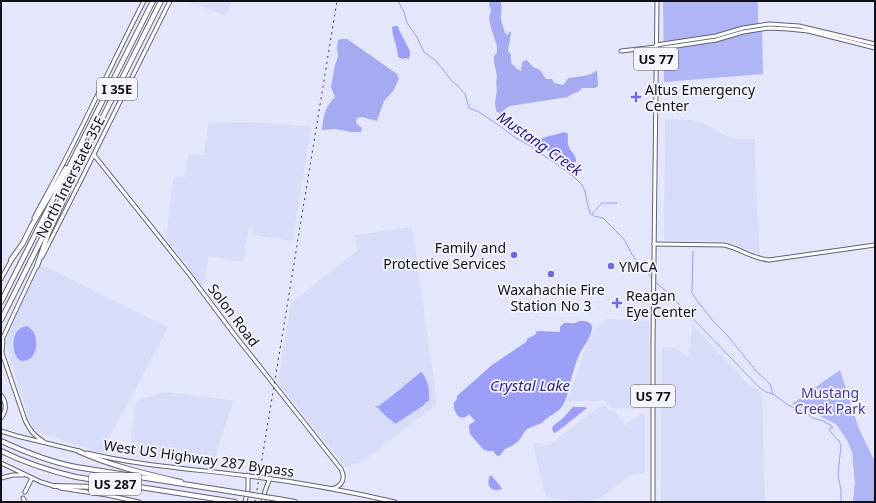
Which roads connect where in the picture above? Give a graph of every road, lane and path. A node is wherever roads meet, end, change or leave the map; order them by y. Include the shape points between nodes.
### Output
1 (144, 1) edge
2 (153, 1) edge
3 (161, 1) edge
4 (170, 1) edge
5 (657, 1) edge
6 (875, 44) edge
7 (656, 47) junction
8 (875, 48) edge
9 (621, 51) dead end
10 (84, 138) junction
11 (94, 155) junction
12 (72, 176) junction
13 (654, 244) junction
14 (875, 245) edge
15 (11, 260) junction
16 (37, 266) junction
17 (1, 279) edge
18 (1, 302) edge
19 (1, 320) edge
20 (4, 335) junction
21 (1, 342) edge
22 (1, 395) edge
23 (1, 418) edge
24 (1, 430) edge
25 (1, 441) edge
26 (45, 443) junction
27 (1, 451) edge
28 (78, 451) junction
29 (1, 463) edge
30 (26, 476) junction
31 (248, 476) junction
32 (1, 478) edge
33 (32, 478) junction
34 (270, 478) junction
35 (54, 486) junction
36 (193, 486) junction
37 (332, 489) junction
38 (25, 492) dead end
39 (168, 492) junction
40 (139, 502) edge
41 (233, 502) edge
42 (245, 502) edge
43 (263, 502) edge
44 (295, 502) edge
45 (395, 502) edge
46 (653, 502) edge

1 - 15 main road, North Interstate 35E via 66,159
2 - 10 highway, I 35E
3 - 12 highway, I 35E
4 - 11 main road, North Interstate 35E
5 - 7 main road, US 77
6 - 7 main road via 799,26 769,24
7 - 8 main road via 716,40 769,28 808,32
7 - 9 main road
7 - 13 main road, US 77
10 - 15 highway
10 - 18 highway, I 35E
11 - 16 main road, North Interstate 35E
11 - 37 main road, Solon Road via 341,469 343,481
12 - 16 highway via 72,183 48,234
12 - 19 highway, I 35E
13 - 14 main road via 724,245 769,260
13 - 46 main road, US 77
15 - 17 main road, North Interstate 35E
16 - 20 main road, North Interstate 35E
20 - 21 main road, North Interstate 35E
20 - 26 main road via 2,353 25,420 33,434
22 - 23 main road via 6,407
24 - 26 main road, West US Highway 287 Bypass
25 - 36 highway, US 287 via 62,464
26 - 28 main road, West US Highway 287 Bypass
27 - 39 highway, US 287 via 50,471
28 - 31 main road, West US Highway 287 Bypass via 149,464
28 - 36 highway via 115,465
29 - 30 main road
30 - 32 main road via 13,475
30 - 33 main road
31 - 34 main road, West US Highway 287 Bypass
31 - 42 main road
33 - 35 main road
33 - 38 main road
34 - 37 main road, West US Highway 287 Bypass
34 - 43 main road
35 - 39 highway
35 - 40 main road
36 - 44 highway, US 287, bridge
37 - 45 main road, West US Highway 287 Bypass
39 - 41 highway, US 287

